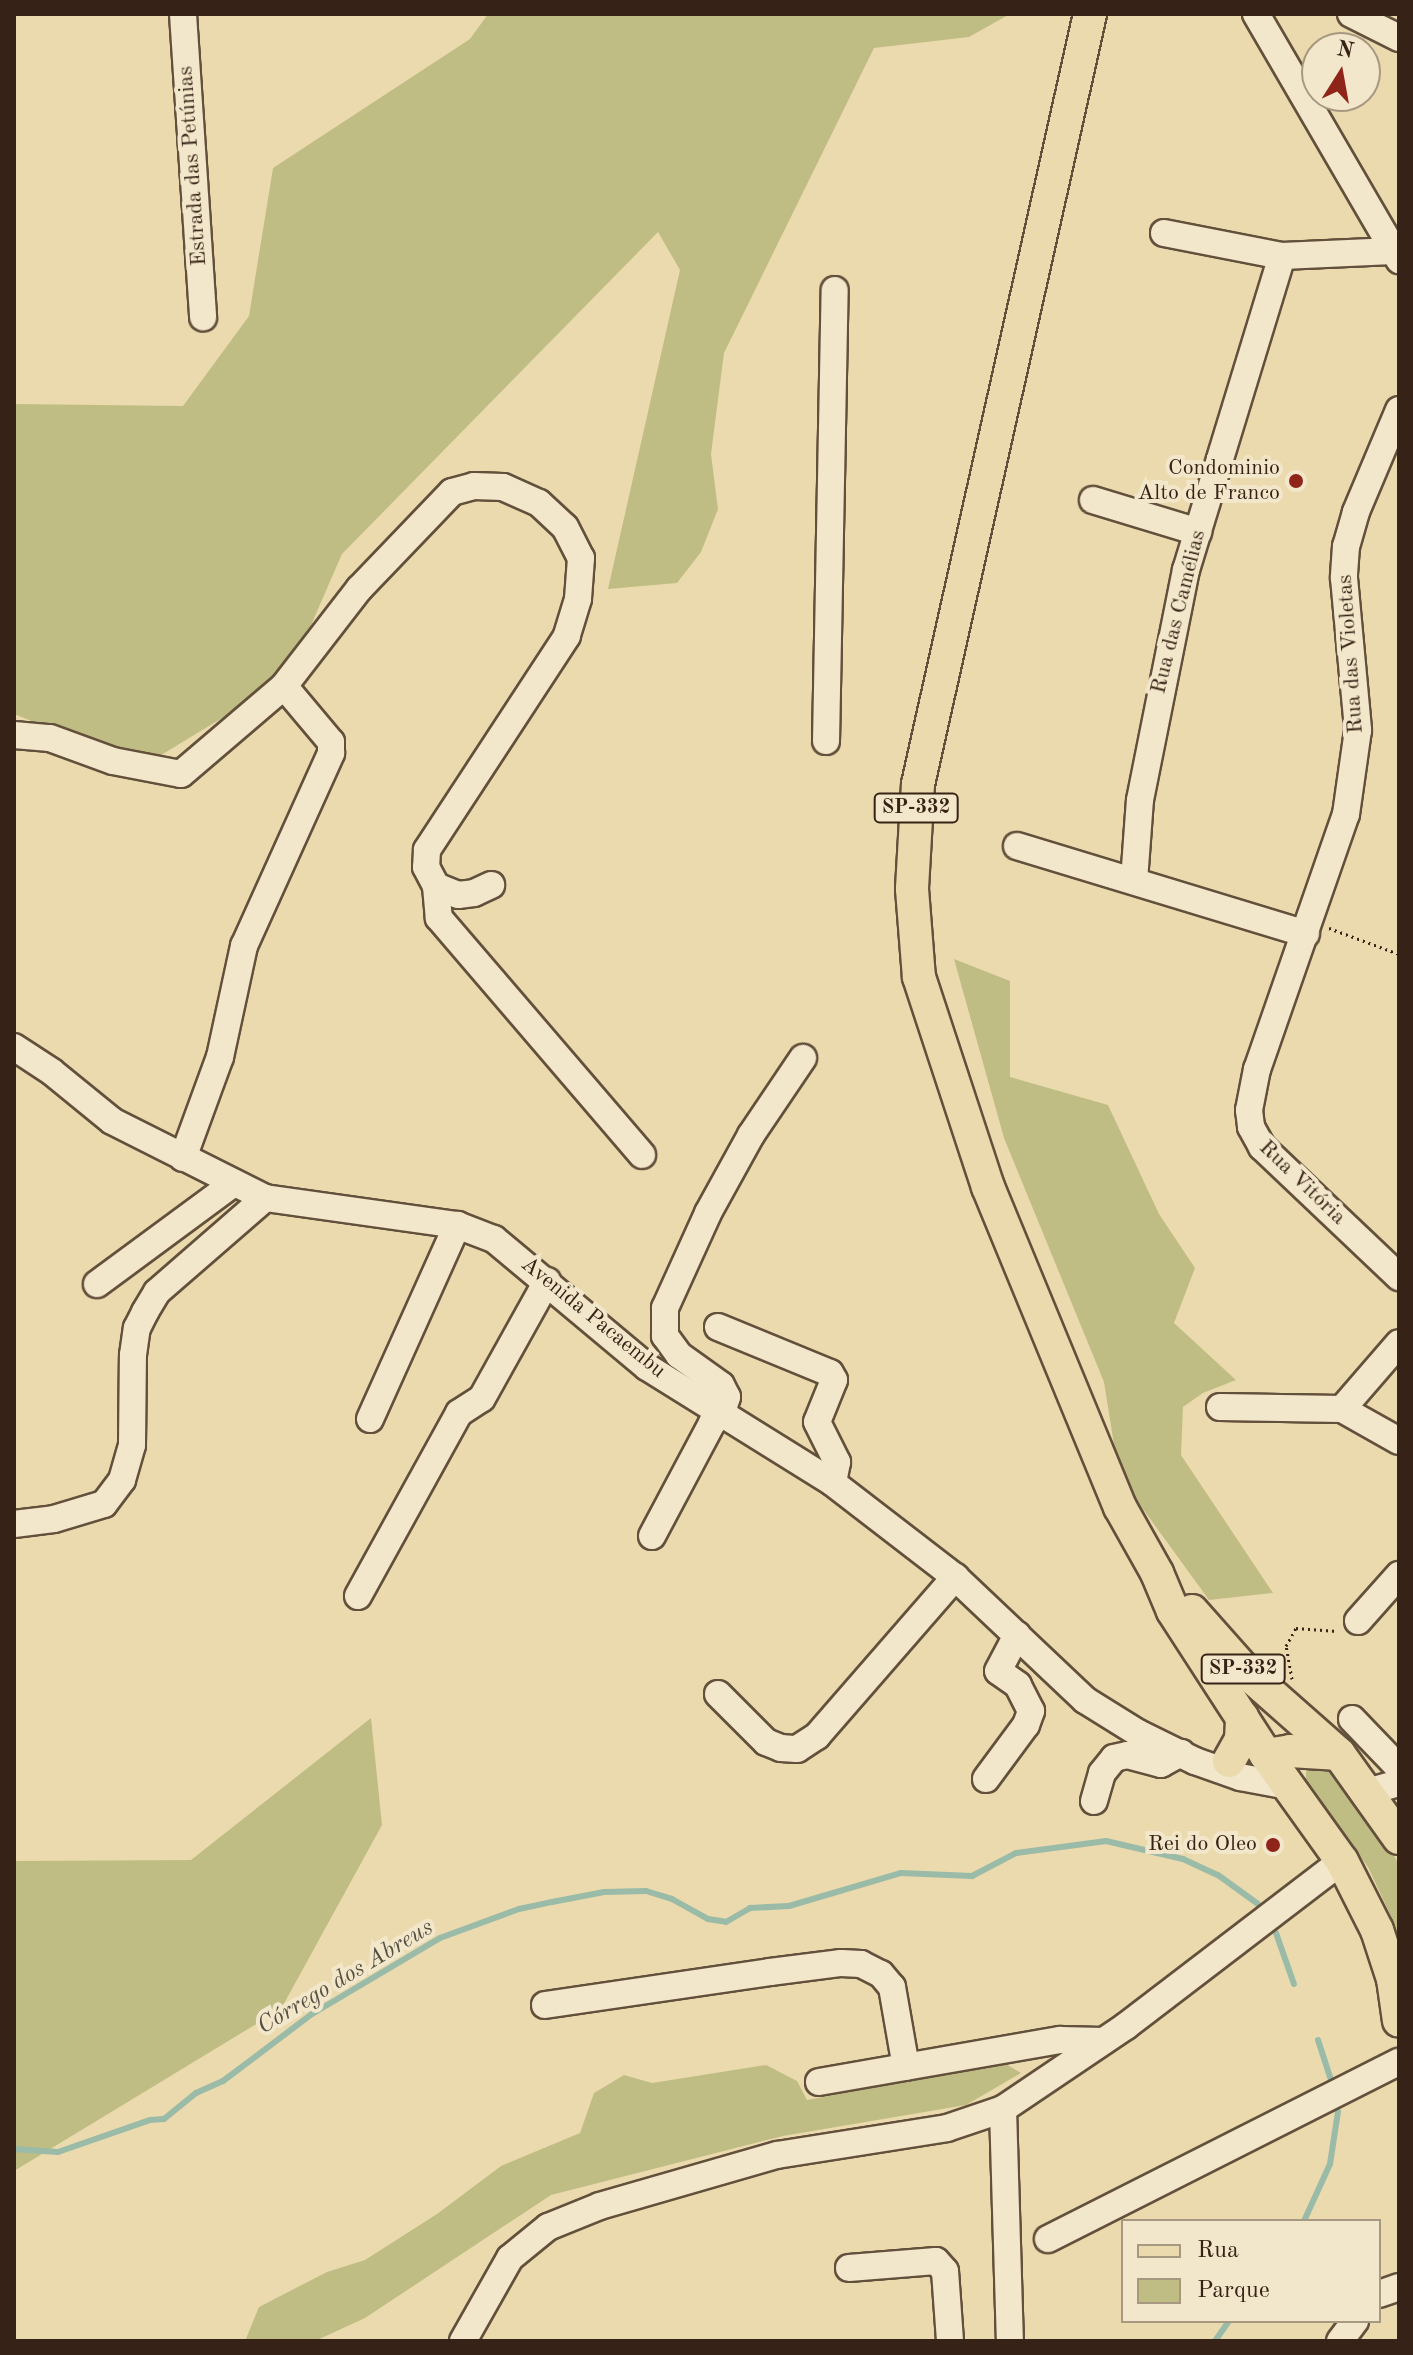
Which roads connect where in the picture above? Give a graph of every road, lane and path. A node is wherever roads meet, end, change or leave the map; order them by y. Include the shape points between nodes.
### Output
1 (183, 14) edge
2 (1090, 14) edge
3 (1256, 14) edge
4 (1351, 14) edge
5 (1399, 38) edge
6 (1164, 233) dead end
7 (1396, 255) edge
8 (1282, 256) junction
9 (835, 290) dead end
10 (203, 317) dead end
11 (1399, 410) edge
12 (1093, 500) dead end
13 (1198, 532) junction
14 (284, 686) junction
15 (14, 735) edge
16 (826, 741) dead end
17 (1017, 846) dead end
18 (1134, 881) junction
19 (491, 885) dead end
20 (436, 886) junction
21 (1308, 928) junction
22 (1399, 954) edge
23 (14, 1047) edge
24 (803, 1058) dead end
25 (642, 1155) dead end
26 (183, 1158) junction
27 (234, 1183) junction
28 (265, 1198) junction
29 (457, 1225) junction
30 (1399, 1277) edge
31 (547, 1281) junction
32 (97, 1284) dead end
33 (718, 1327) dead end
34 (1399, 1343) edge
35 (1220, 1407) dead end
36 (1342, 1409) junction
37 (722, 1413) junction
38 (370, 1419) dead end
39 (1399, 1441) edge
40 (833, 1483) junction
41 (14, 1524) edge
42 (652, 1536) dead end
43 (1157, 1573) junction
44 (1399, 1575) edge
45 (955, 1577) junction
46 (358, 1596) dead end
47 (1358, 1621) joint
48 (1017, 1635) junction
49 (718, 1694) dead end
50 (1242, 1717) junction
51 (1299, 1718) junction
52 (1352, 1719) dead end
53 (1327, 1754) junction
54 (1266, 1755) junction
55 (1188, 1757) junction
56 (1229, 1761) junction
57 (1399, 1768) edge
58 (986, 1779) dead end
59 (1399, 1783) edge
60 (1288, 1786) junction
61 (1367, 1792) junction
62 (1094, 1801) dead end
63 (1399, 1838) edge
64 (1342, 1861) junction
65 (545, 2005) dead end
66 (1399, 2021) edge
67 (1103, 2041) junction
68 (1399, 2062) edge
69 (906, 2067) junction
70 (819, 2082) dead end
71 (1003, 2109) junction
72 (1048, 2239) dead end
73 (849, 2268) dead end
74 (1354, 2323) edge
75 (463, 2341) edge
76 (950, 2341) edge
77 (1010, 2341) edge
78 (1340, 2341) edge

1 - 10 street, Estrada das Petúnias
2 - 43 main road, SP-332 via 921,771 912,889 919,977 988,1187 1087,1433
3 - 7 street
4 - 5 street
6 - 8 street
7 - 8 street
8 - 13 street, Rua das Camélias
9 - 16 street
11 - 21 street, Rua das Violetas via 1346,546 1344,578 1358,730 1354,771 1346,814
12 - 13 street
13 - 18 street, Rua das Camélias via 1159,696 1140,800
14 - 15 street via 176,775 113,761 50,738
14 - 20 street via 359,589 452,492 503,487 539,503 565,527 581,558 578,599 567,636 427,850 426,867
14 - 26 street via 331,742 331,753 244,946 220,1057
17 - 18 street
18 - 21 street
19 - 20 street via 458,895
20 - 25 street via 439,918
21 - 22 path
21 - 30 street, Rua Vitória via 1254,1080 1251,1127 1262,1147
23 - 26 street, Avenida Pacaembu via 112,1121
24 - 37 street via 722,1187 665,1308 665,1336 679,1355 721,1385 727,1397
26 - 27 street, Avenida Pacaembu
27 - 28 street, Avenida Pacaembu
27 - 32 street
28 - 29 street, Avenida Pacaembu
28 - 41 street via 157,1292 145,1312 133,1355 132,1445 122,1480 104,1504
29 - 31 street, Avenida Pacaembu via 494,1239
29 - 38 street
31 - 37 street, Avenida Pacaembu via 647,1367
31 - 46 street via 482,1398 459,1413
33 - 40 street via 830,1373 834,1380 817,1422 837,1462
34 - 36 street
35 - 36 street
36 - 39 street
37 - 40 street, Avenida Pacaembu
37 - 42 street
40 - 45 street, Avenida Pacaembu
43 - 50 main road, SP-332 via 1173,1611
43 - 51 main road, SP-332 via 1246,1672
44 - 47 street
45 - 48 street, Avenida Pacaembu
45 - 49 street via 817,1736 797,1749 766,1742
47 - 51 path via 1344,1631 1296,1628 1286,1646
48 - 55 street, Avenida Pacaembu via 1085,1700
48 - 58 street via 998,1671 1018,1685 1031,1711
50 - 54 main road, SP-332
50 - 56 main road via 1241,1739
51 - 53 main road, SP-332
52 - 57 street
53 - 54 main road
53 - 60 main road via 1298,1767
53 - 61 main road, SP-332
54 - 56 street
54 - 60 main road, SP-332
55 - 56 street
55 - 60 street, Avenida Pacaembu via 1240,1777
55 - 62 street via 1161,1764 1127,1755 1114,1758 1102,1773
59 - 61 street
60 - 64 main road, SP-332
61 - 63 main road, SP-332
64 - 66 main road, SP-332 via 1377,1930 1393,1979
64 - 67 street
65 - 69 street via 861,1964 892,1987
67 - 69 street via 1060,2040
67 - 71 street
68 - 72 street
69 - 70 street
71 - 75 street via 947,2128 777,2155 600,2206 548,2227 510,2258
71 - 77 street
73 - 76 street via 936,2261 945,2271
74 - 78 street

